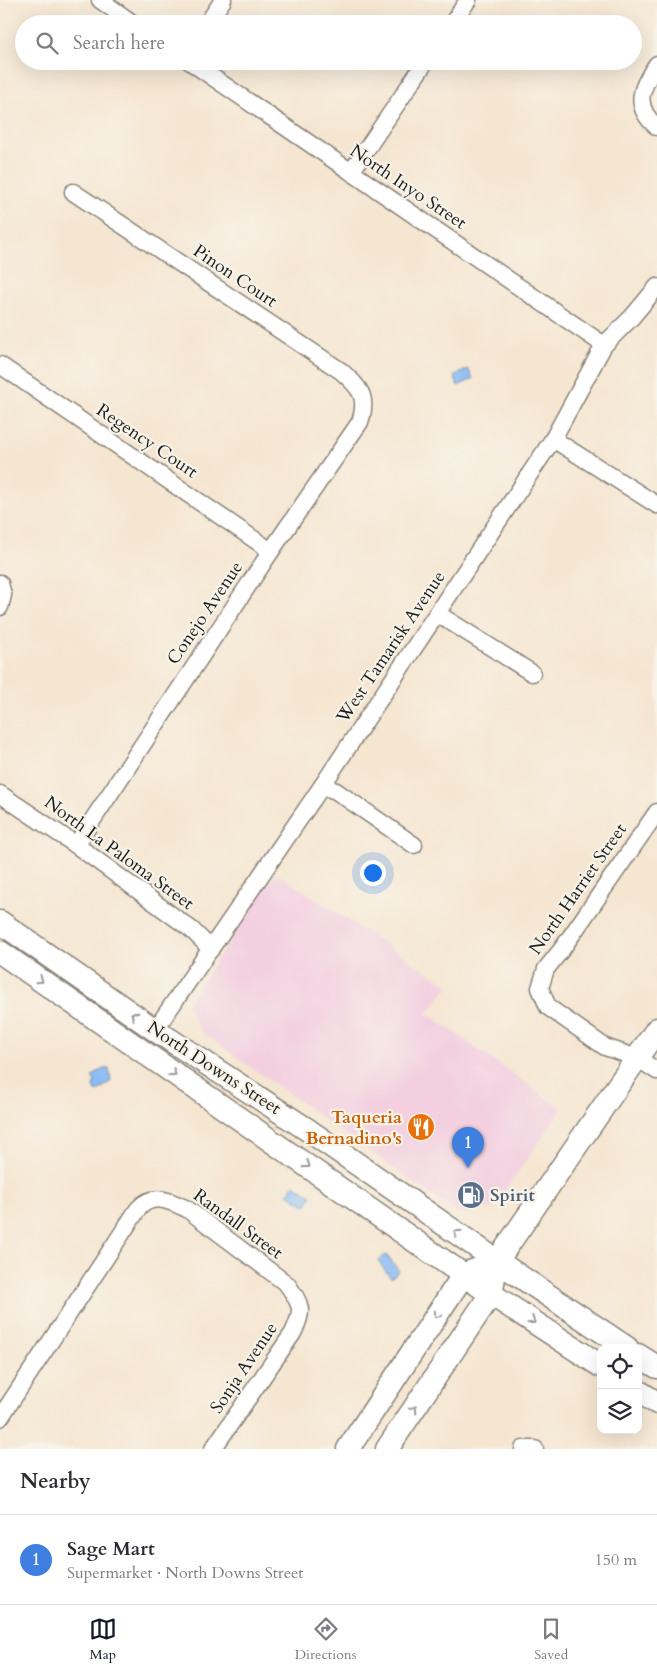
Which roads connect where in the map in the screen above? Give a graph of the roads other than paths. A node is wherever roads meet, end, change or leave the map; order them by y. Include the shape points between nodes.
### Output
1 (100, 0) edge
2 (223, 0) edge
3 (468, 0) edge
4 (121, 15) edge
5 (213, 15) edge
6 (458, 15) edge
7 (657, 64) edge
8 (202, 70) edge
9 (420, 70) edge
10 (657, 127) edge
11 (351, 172) junction
12 (73, 192) dead end
13 (657, 287) edge
14 (604, 345) junction
15 (0, 365) edge
16 (364, 403) joint
17 (553, 439) junction
18 (657, 505) edge
19 (271, 550) junction
20 (0, 583) edge
21 (0, 606) edge
22 (438, 614) junction
23 (532, 673) dead end
24 (322, 786) junction
25 (0, 794) edge
26 (657, 812) edge
27 (76, 845) junction
28 (414, 845) dead end
29 (0, 922) edge
30 (211, 949) junction
31 (0, 952) edge
32 (657, 1029) edge
33 (155, 1030) junction
34 (637, 1058) junction
35 (657, 1071) edge
36 (497, 1261) junction
37 (464, 1274) junction
38 (491, 1294) junction
39 (300, 1308) joint
40 (621, 1344) edge
41 (642, 1358) edge
42 (597, 1363) edge
43 (657, 1367) edge
44 (642, 1394) edge
45 (657, 1403) edge
46 (0, 1418) edge
47 (351, 1445) edge
48 (218, 1447) edge
49 (387, 1449) edge
50 (523, 1449) edge
51 (535, 1449) edge

1 - 4 street
2 - 5 street
3 - 6 street
7 - 10 street via 644,83 641,101 645,114
8 - 11 street, North Inyo Street
9 - 11 street
11 - 14 street, North Inyo Street
12 - 16 street, Pinon Court via 340,371 358,386
13 - 14 street, West Tamarisk Avenue
14 - 17 street, West Tamarisk Avenue
15 - 19 street, Regency Court
16 - 19 street, Conejo Avenue via 360,422
17 - 18 street
17 - 22 street, West Tamarisk Avenue
19 - 27 street, Conejo Avenue
20 - 21 street via 3,595
22 - 23 street
22 - 24 street, West Tamarisk Avenue
24 - 28 street via 336,791
24 - 30 street, West Tamarisk Avenue
25 - 27 street, North La Paloma Street
26 - 34 street, North Harriet Street via 546,969 540,988 548,1007 605,1047
27 - 30 street, North La Paloma Street via 192,930
33 -> 29 main road, North Downs Street
30 - 33 street, West Tamarisk Avenue
31 -> 37 main road, North Downs Street
32 - 34 main road
36 -> 33 main road, North Downs Street via 308,1130
34 - 35 street, North Harriet Street
34 - 36 main road
36 - 37 main road
36 - 38 main road
36 - 40 main road, North Downs Street
37 - 38 main road, North Downs Street
37 -> 47 main road
38 -> 42 main road, North Downs Street
49 -> 38 main road
39 - 46 street, Randall Street via 287,1284 187,1210 169,1201 155,1199 144,1203
39 - 48 street, Sonja Avenue via 293,1333
41 - 43 main road
44 - 45 main road
50 - 51 street

